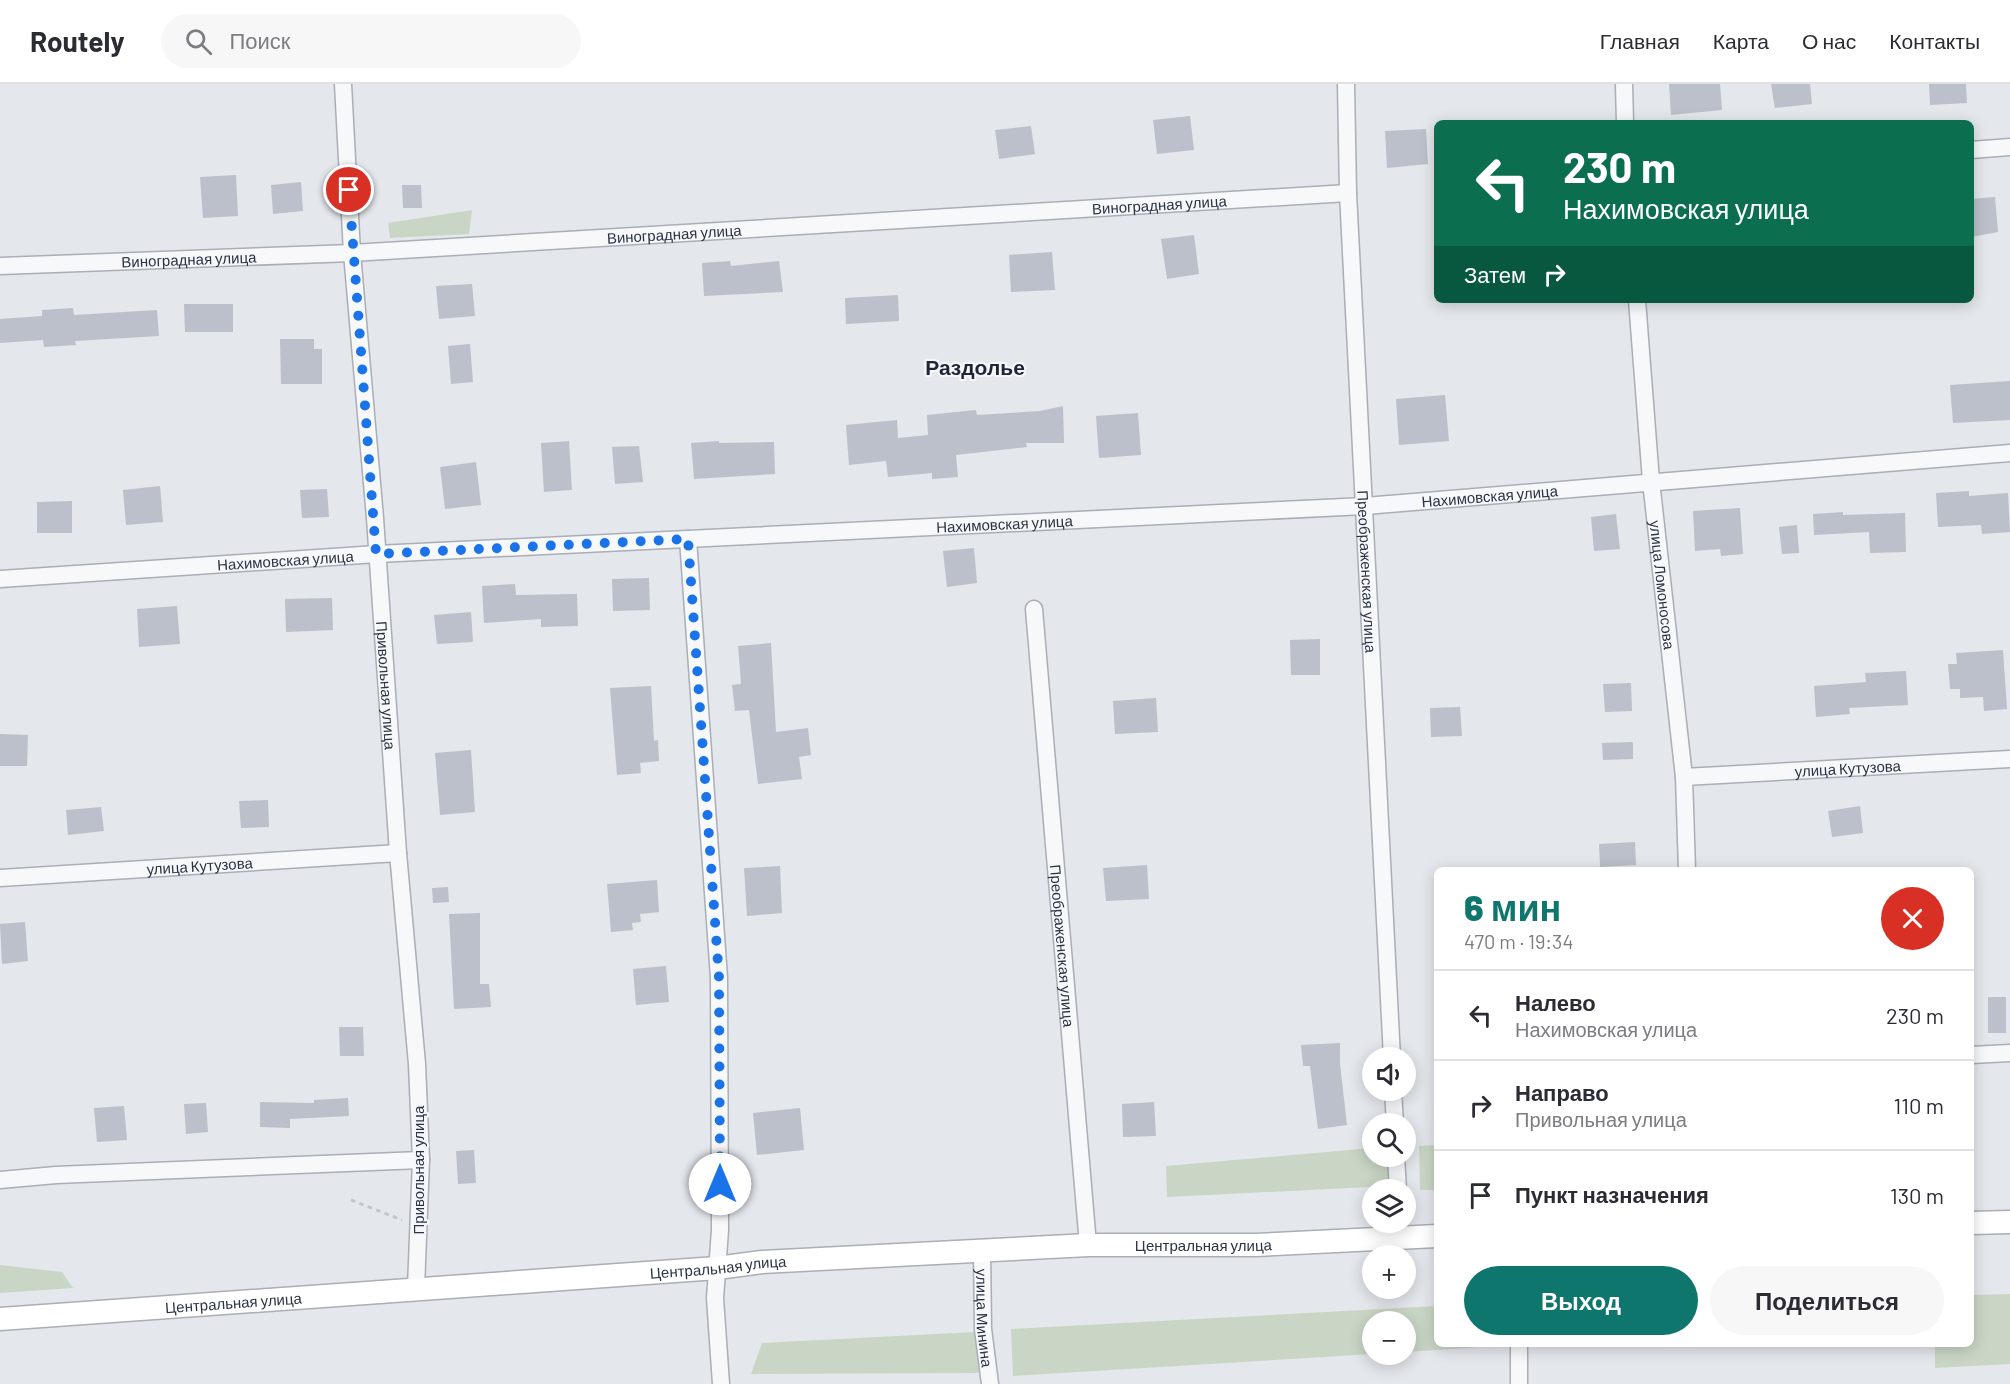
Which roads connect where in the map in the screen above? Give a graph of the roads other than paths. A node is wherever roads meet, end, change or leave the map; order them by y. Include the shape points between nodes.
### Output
1 (343, 84) edge
2 (1346, 84) edge
3 (1624, 84) edge
4 (1625, 120) edge
5 (2010, 147) edge
6 (1974, 150) edge
7 (1348, 193) junction
8 (352, 253) junction
9 (0, 267) edge
10 (1637, 303) edge
11 (2010, 453) edge
12 (1651, 481) junction
13 (1365, 506) junction
14 (688, 539) junction
15 (376, 554) junction
16 (0, 579) edge
17 (1034, 609) dead end
18 (2010, 759) edge
19 (1684, 777) junction
20 (398, 854) junction
21 (1687, 867) edge
22 (0, 878) edge
23 (1391, 1047) edge
24 (2010, 1053) edge
25 (1974, 1055) edge
26 (421, 1160) junction
27 (0, 1180) edge
28 (2010, 1222) edge
29 (1974, 1223) edge
30 (1416, 1232) edge
31 (1381, 1233) edge
32 (1434, 1235) edge
33 (1088, 1245) junction
34 (982, 1250) junction
35 (717, 1268) junction
36 (416, 1288) junction
37 (0, 1319) edge
38 (1519, 1347) edge
39 (722, 1384) edge
40 (990, 1384) edge
41 (1520, 1384) edge

1 - 8 street, Привольная улица
2 - 7 street, Преображенская улица
3 - 4 street
5 - 6 street
7 - 8 street, Виноградная улица
7 - 13 street, Преображенская улица
8 - 9 street, Виноградная улица
8 - 15 street, Привольная улица
10 - 12 street, улица Ломоносова
11 - 12 street, Нахимовская улица
12 - 13 street, Нахимовская улица
12 - 19 street, улица Ломоносова
13 - 14 street, Нахимовская улица
13 - 23 street, Преображенская улица
14 - 15 street, Нахимовская улица
14 - 35 street via 719,978
15 - 16 street, Нахимовская улица
15 - 20 street, Привольная улица
17 - 33 street, Преображенская улица
18 - 19 street, улица Кутузова
19 - 21 street, улица Ломоносова
20 - 22 street, улица Кутузова
20 - 26 street, Привольная улица via 417,1064
24 - 25 street
26 - 27 street
26 - 36 street, Привольная улица
28 - 29 main road
30 - 32 main road, Центральная улица
31 - 33 main road, Центральная улица via 1332,1243
33 - 34 main road, Центральная улица
34 - 35 main road, Центральная улица
34 - 40 street, улица Минина via 983,1329
35 - 36 main road, Центральная улица
35 - 39 street via 715,1298
36 - 37 main road, Центральная улица
38 - 41 street

